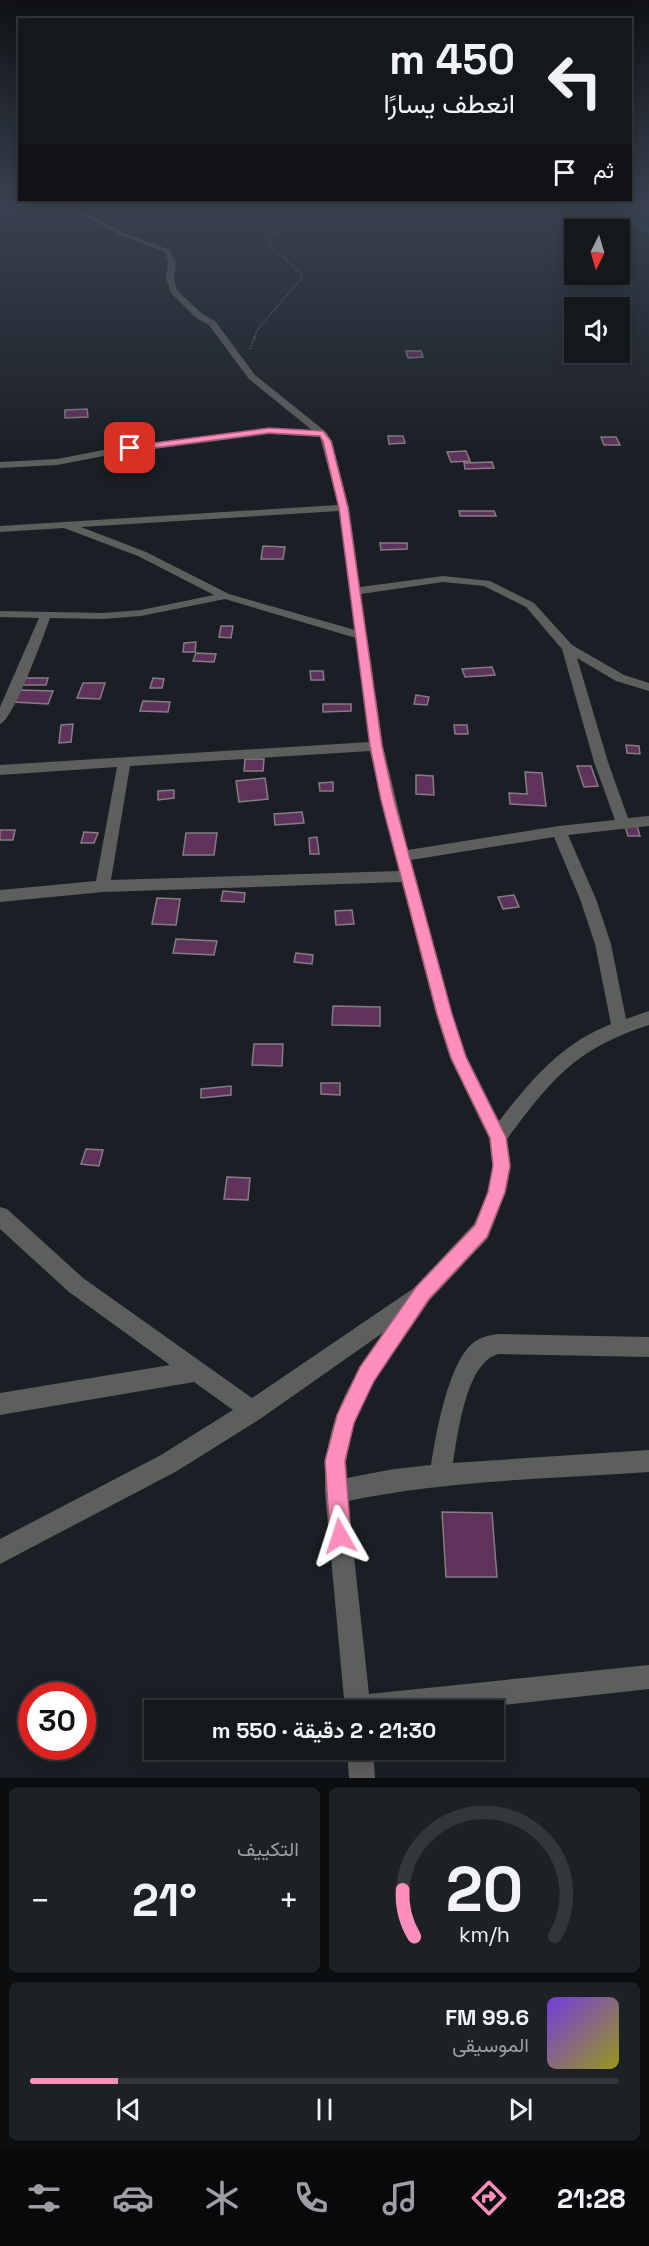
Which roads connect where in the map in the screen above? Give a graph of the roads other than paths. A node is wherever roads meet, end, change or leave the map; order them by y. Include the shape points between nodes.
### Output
1 (172, 286) edge
2 (323, 434) junction
3 (0, 465) edge
4 (344, 508) junction
5 (62, 524) junction
6 (0, 529) edge
7 (355, 591) junction
8 (225, 596) junction
9 (0, 614) edge
10 (46, 615) junction
11 (362, 636) junction
12 (568, 648) junction
13 (649, 687) edge
14 (0, 720) edge
15 (376, 746) junction
16 (124, 764) junction
17 (0, 770) edge
18 (649, 821) edge
19 (623, 823) junction
20 (559, 831) junction
21 (402, 856) junction
22 (407, 876) junction
23 (103, 886) junction
24 (0, 897) edge
25 (649, 1018) edge
26 (620, 1028) junction
27 (498, 1137) junction
28 (0, 1216) edge
29 (423, 1293) junction
30 (649, 1347) edge
31 (199, 1371) junction
32 (0, 1404) edge
33 (252, 1411) junction
34 (649, 1461) edge
35 (440, 1475) junction
36 (336, 1492) junction
37 (0, 1551) edge
38 (649, 1677) edge
39 (357, 1700) edge
40 (440, 1700) edge
41 (361, 1760) edge
42 (362, 1778) edge

1 - 2 street via 198,315 212,323 252,377
2 - 3 street via 269,431 57,462
2 - 4 street
4 - 5 street
4 - 7 street
5 - 6 street
5 - 8 street via 142,554
7 - 11 street
7 - 12 street via 443,579 486,583 530,605
8 - 10 street via 141,613
8 - 11 street
9 - 10 street
10 - 14 street
11 - 15 street
12 - 13 street via 620,678
12 - 19 street
15 - 16 street
15 - 21 street
16 - 17 street
16 - 23 street
18 - 19 street
19 - 20 street
20 - 21 street
20 - 26 street via 603,944
21 - 22 street
22 - 23 street
22 - 27 street via 455,1047
23 - 24 street
25 - 26 street
26 - 27 street via 563,1061
27 - 29 street via 502,1166 497,1192 481,1231
28 - 31 street via 76,1285
29 - 33 street
29 - 36 street via 367,1374 344,1422 335,1461
30 - 35 street via 499,1344 482,1348 470,1361 449,1423
31 - 32 street
31 - 33 street
33 - 37 street via 169,1463
34 - 35 street
35 - 36 street
36 - 39 street
38 - 40 street
41 - 42 street

